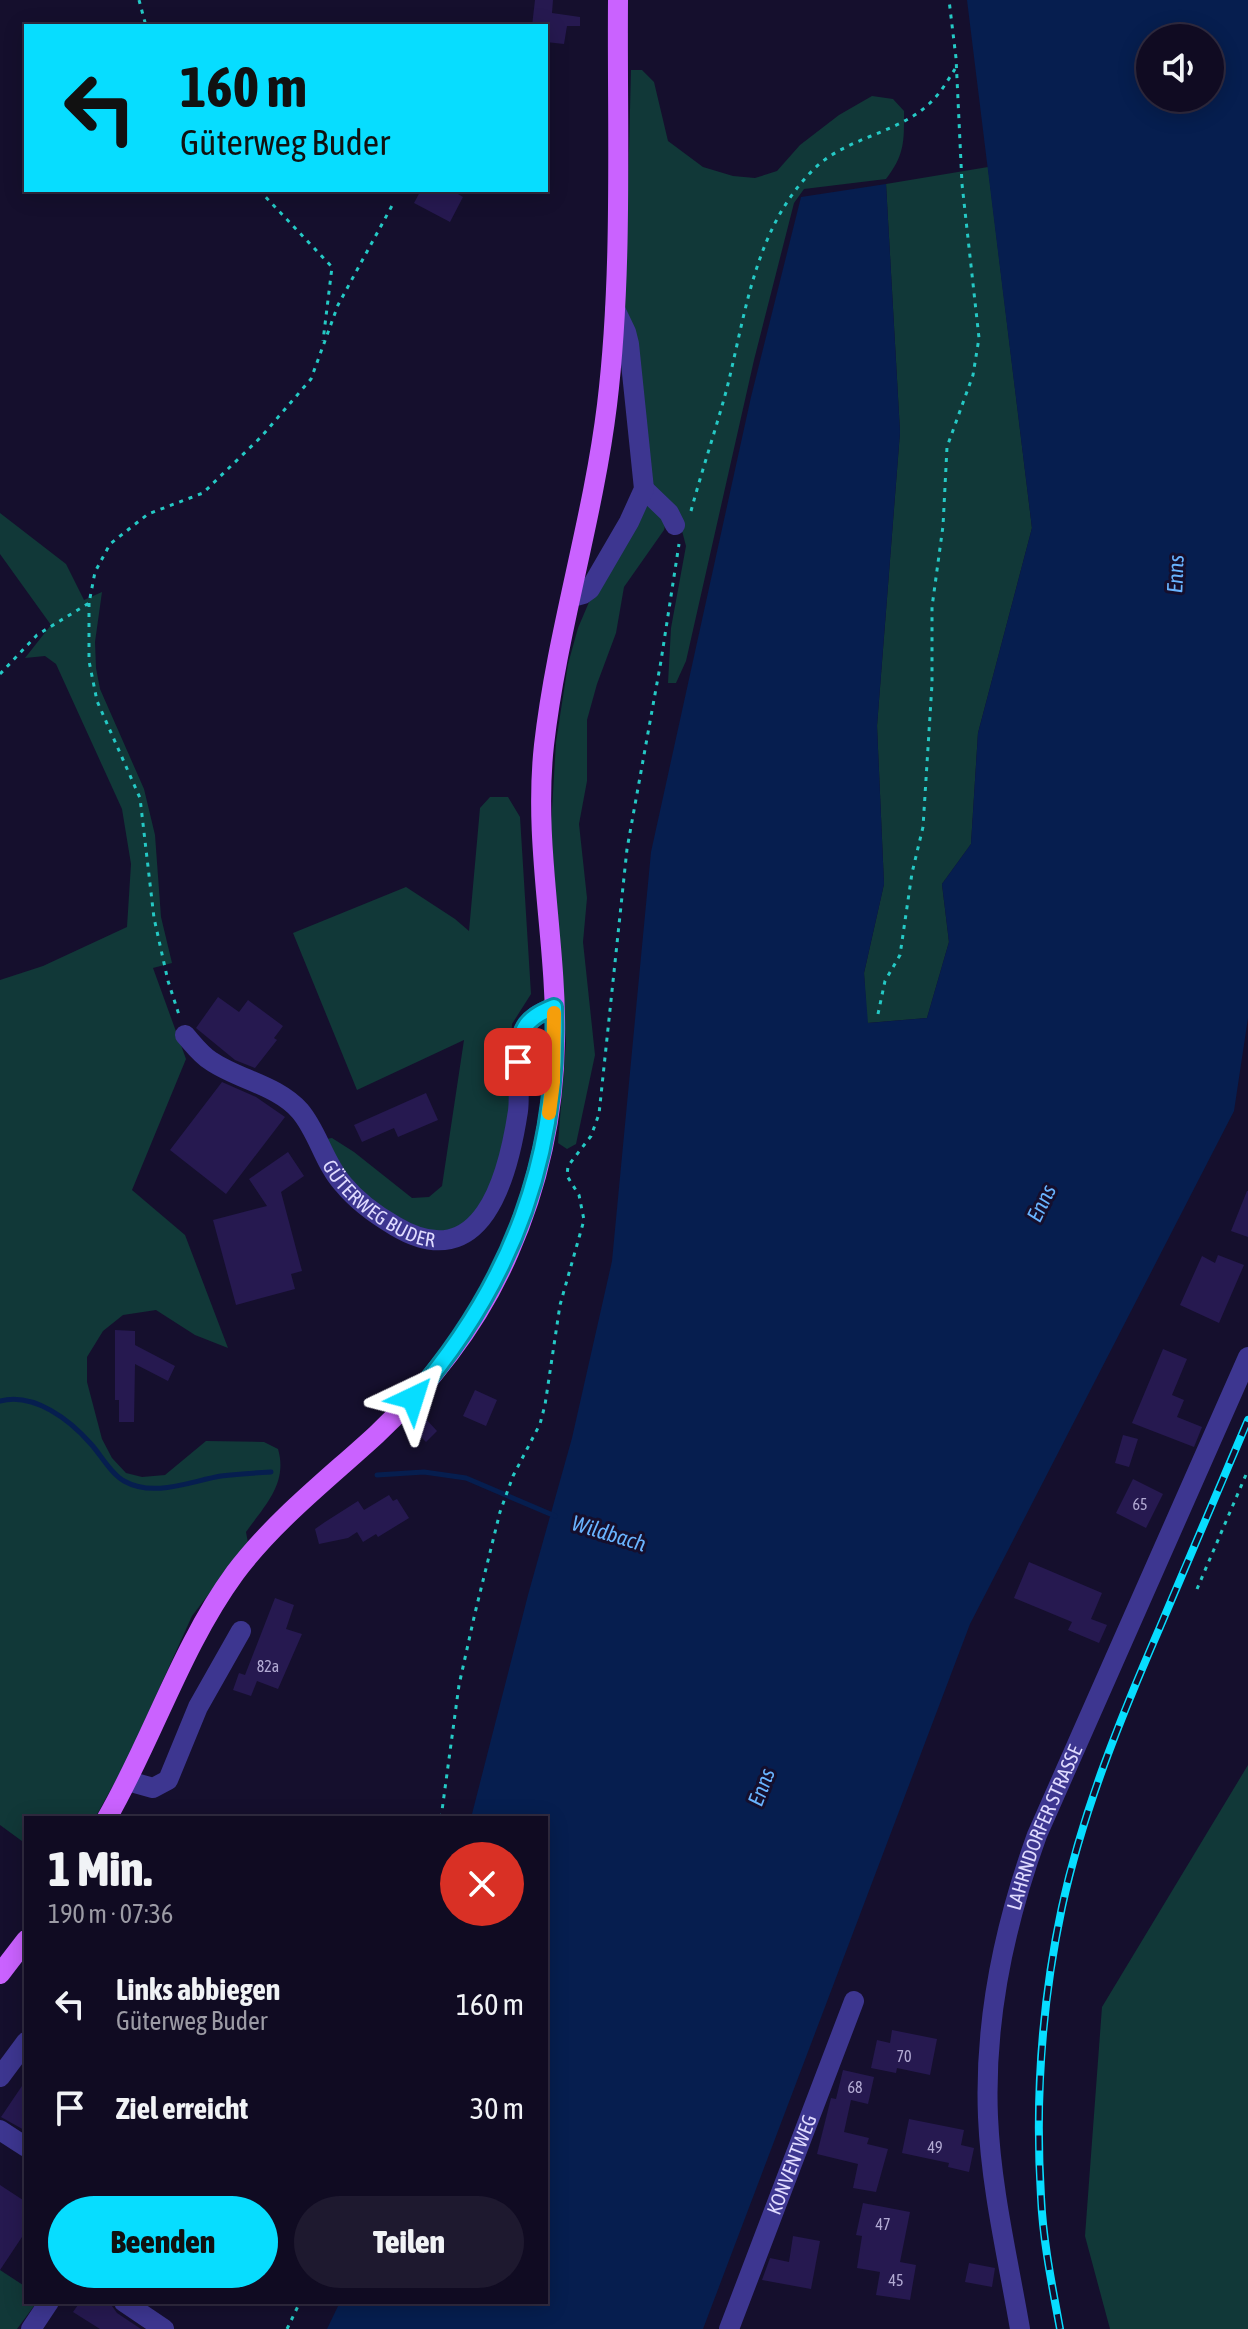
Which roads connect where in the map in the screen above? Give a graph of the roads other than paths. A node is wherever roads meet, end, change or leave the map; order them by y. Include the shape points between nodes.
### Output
1 (618, 0) edge
2 (615, 309) junction
3 (644, 489) junction
4 (683, 526) road end
5 (572, 597) junction
6 (554, 1007) junction
7 (185, 1035) road end
8 (1248, 1357) edge
9 (241, 1631) dead end
10 (128, 1781) junction
11 (108, 1816) edge
12 (24, 1943) edge
13 (0, 1974) edge
14 (854, 2001) dead end
15 (24, 2045) edge
16 (0, 2077) edge
17 (0, 2130) edge
18 (24, 2146) edge
19 (48, 2304) edge
20 (127, 2304) edge
21 (31, 2329) edge
22 (164, 2329) edge
23 (729, 2329) edge
24 (1020, 2329) edge

1 - 2 main road
2 - 3 street via 629,344
2 - 5 main road via 607,404
3 - 4 street
3 - 5 street via 590,589
5 - 6 main road via 544,746 540,806
6 - 7 street, GÜTERWEG BUDER via 534,1015 520,1040 518,1107 492,1203 476,1226 449,1241 431,1242 407,1233 365,1205 342,1184 302,1113 287,1099 211,1061
6 - 10 main road via 553,1082 537,1173 508,1256 486,1297 413,1398 265,1537 235,1574 209,1613
8 - 24 street, LAHRNDORFER STRASSE via 1043,1821 1011,1914 991,2017 988,2118
9 - 10 street via 198,1707 168,1780 153,1788
10 - 11 main road
12 - 13 main road
14 - 23 street, KONVENTWEG
15 - 16 street
17 - 18 street
19 - 21 street
20 - 22 street

